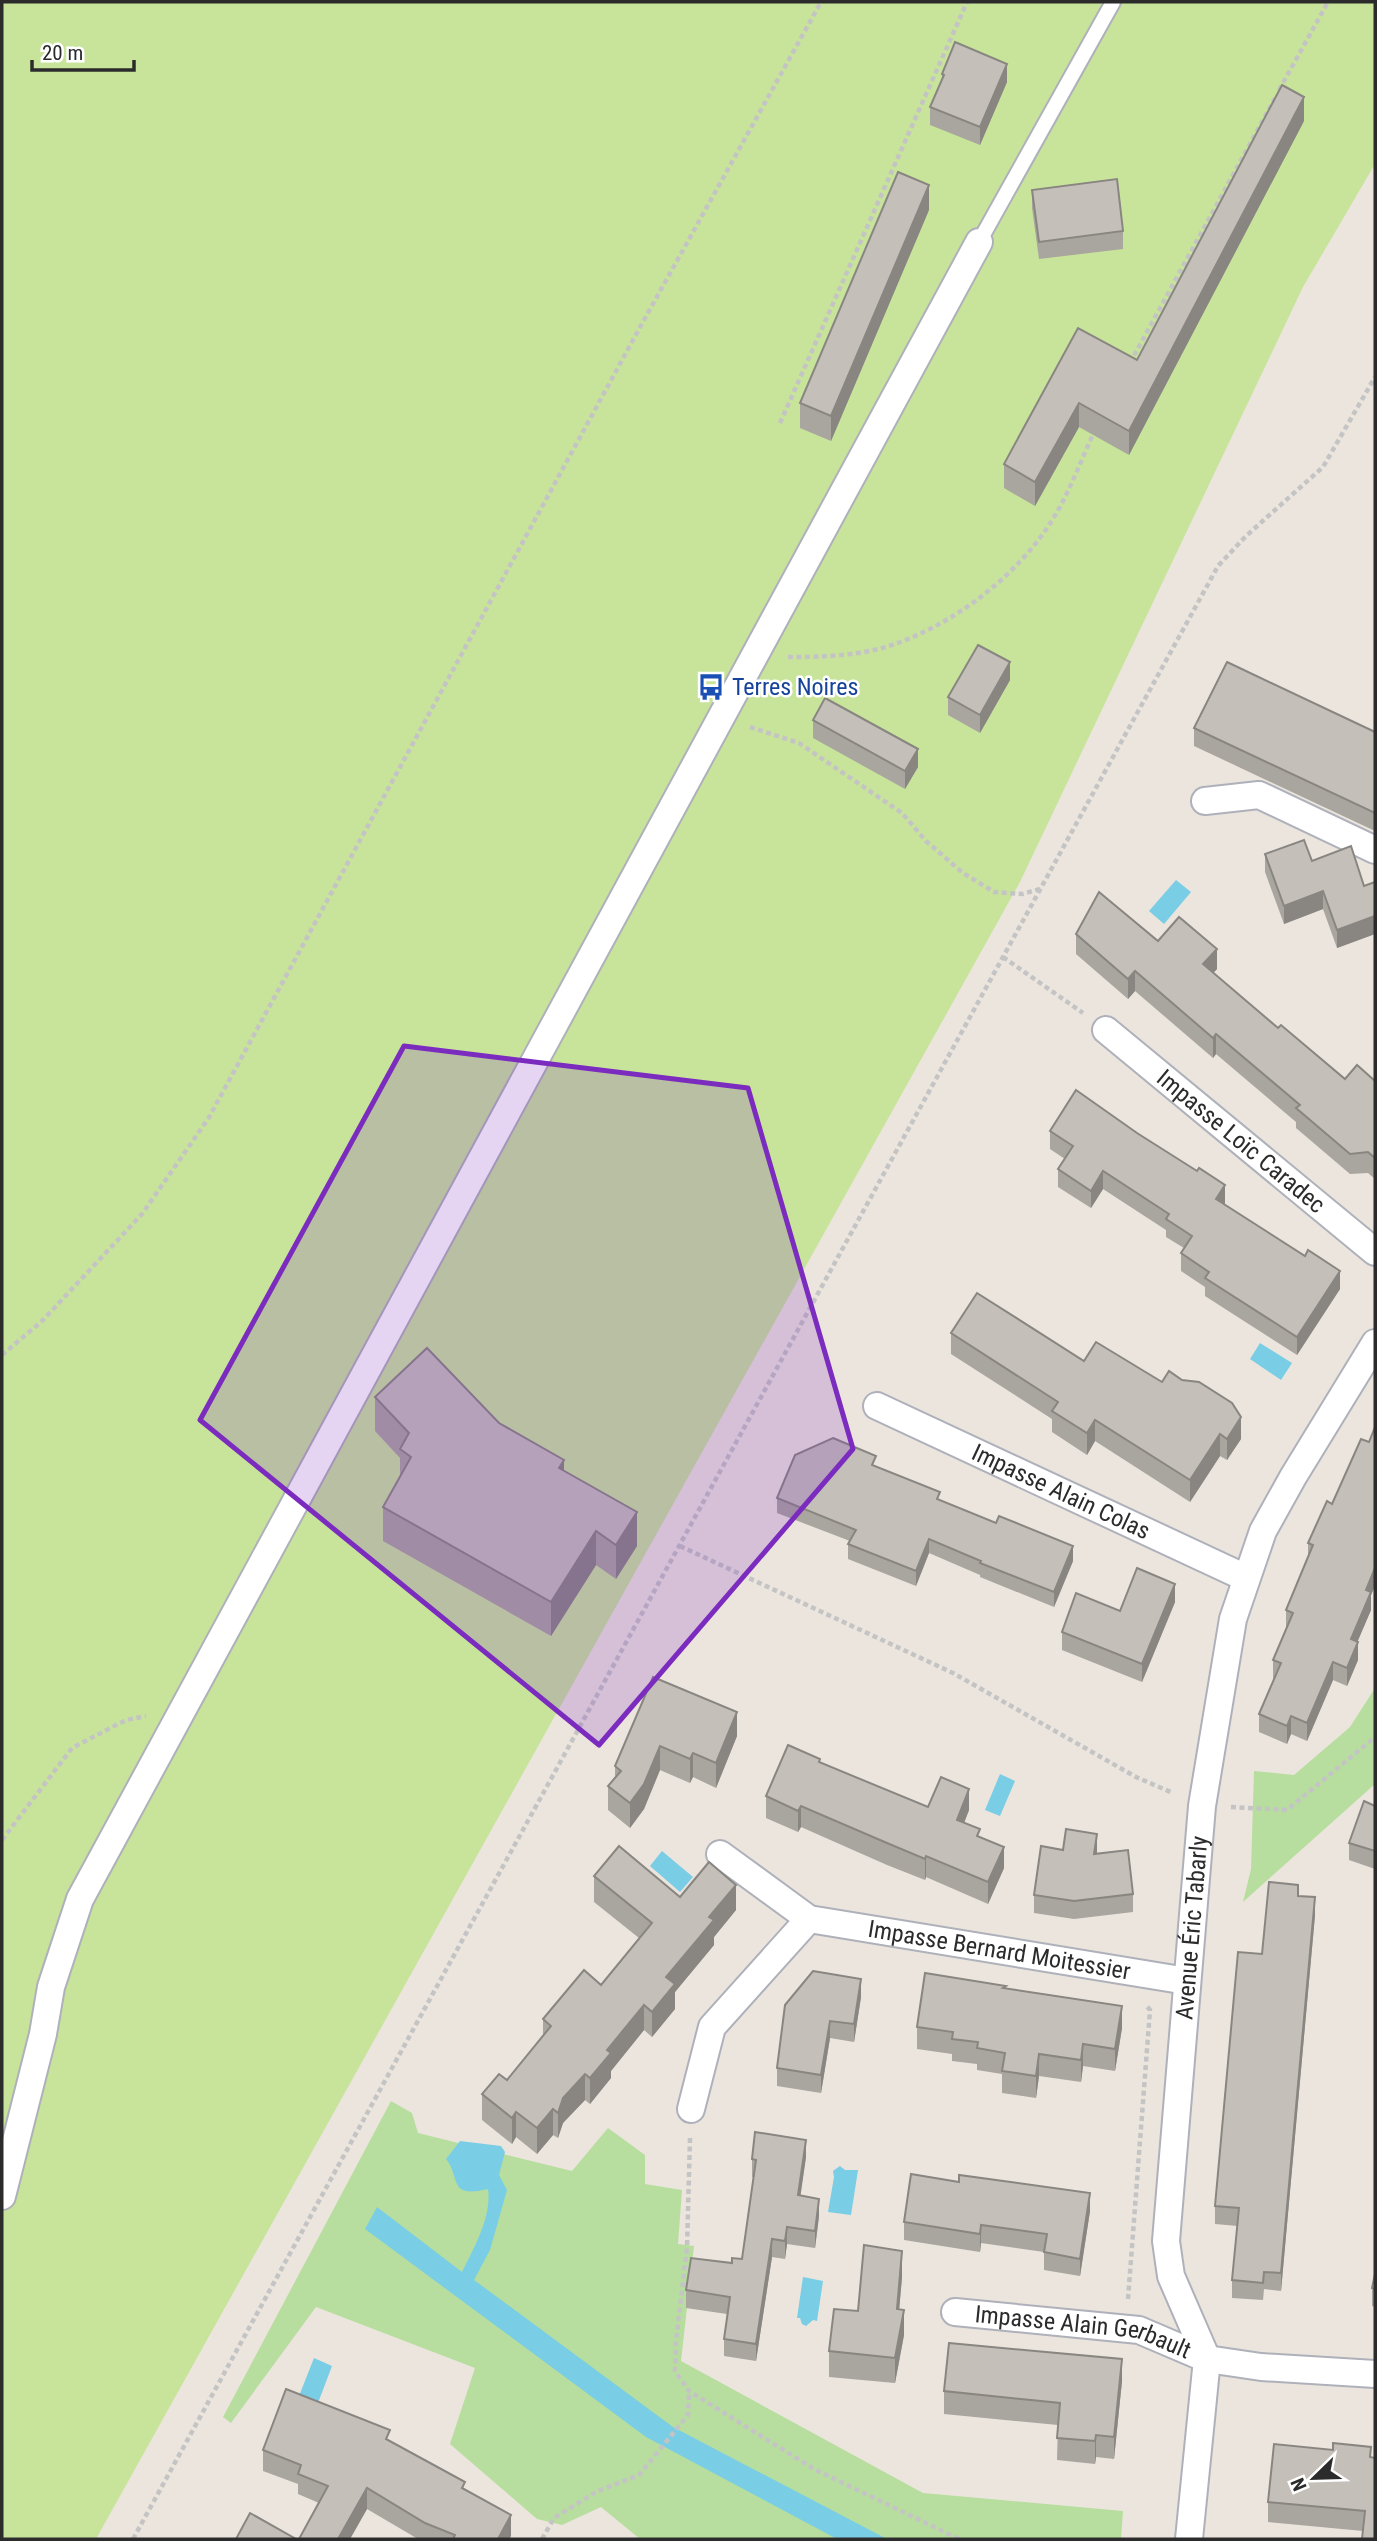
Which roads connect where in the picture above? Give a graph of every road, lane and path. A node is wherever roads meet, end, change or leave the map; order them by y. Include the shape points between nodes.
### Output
1 (821, 2) edge
2 (967, 2) edge
3 (1113, 2) edge
4 (1328, 2) edge
5 (979, 242) joint
6 (1125, 372) edge
7 (1375, 377) edge
8 (1100, 421) edge
9 (780, 424) dead end
10 (758, 650) junction
11 (721, 718) junction
12 (1205, 801) dead end
13 (1375, 850) edge
14 (1041, 889) junction
15 (1003, 957) junction
16 (1106, 1030) joint
17 (1375, 1252) edge
18 (1375, 1343) edge
19 (2, 1355) edge
20 (877, 1406) dead end
21 (680, 1546) junction
22 (1246, 1578) junction
23 (184, 1707) junction
24 (1375, 1737) edge
25 (1202, 1806) junction
26 (2, 1840) edge
27 (720, 1854) dead end
28 (809, 1919) junction
29 (1122, 1970) junction
30 (1187, 1981) junction
31 (691, 2109) joint
32 (2, 2196) edge
33 (955, 2312) dead end
34 (1139, 2330) junction
35 (1207, 2360) junction
36 (1375, 2374) edge
37 (689, 2391) junction
38 (133, 2539) edge
39 (542, 2539) edge
40 (959, 2539) edge
41 (1189, 2539) edge

1 - 19 path via 208,1119 142,1214 41,1321
2 - 9 path
3 - 5 lane
4 - 6 path
5 - 10 street
7 - 14 path via 1323,467 1219,566
8 - 10 path via 1053,520 1031,551 986,593 937,625 888,646 829,657 783,657
10 - 11 street
11 - 14 path via 799,743 902,813 963,873 994,891 1022,894
11 - 23 street
12 - 13 street via 1259,795
14 - 15 path
15 - 16 path
15 - 21 path
16 - 17 street, Impasse Loïc Caradec
18 - 22 street, Avenue Éric Tabarly via 1287,1488
20 - 22 street, Impasse Alain Colas
21 - 25 path via 953,1674 1136,1777
21 - 38 path
22 - 25 street, Avenue Éric Tabarly via 1233,1619
23 - 26 path via 126,1720 72,1748
23 - 32 street via 80,1899 51,1987
24 - 25 path via 1287,1810
25 - 30 street, Avenue Éric Tabarly
27 - 28 street, Impasse Bernard Moitessier
28 - 29 street, Impasse Bernard Moitessier
28 - 31 street via 712,2027
29 - 30 street, Impasse Bernard Moitessier
29 - 34 path via 1150,2010 1127,2309
30 - 35 street, Avenue Éric Tabarly via 1166,2241 1171,2276
31 - 37 path via 687,2248 675,2371
33 - 34 street, Impasse Alain Gerbault
34 - 35 street, Impasse Alain Gerbault
35 - 36 street, Impasse Alain Gerbault
35 - 41 street, Avenue Éric Tabarly
37 - 39 path via 688,2415 639,2475 554,2518
37 - 40 path via 814,2469

